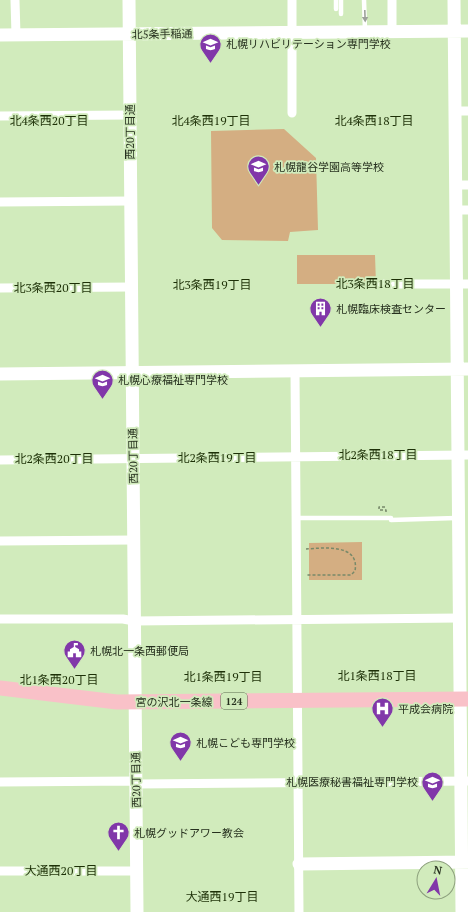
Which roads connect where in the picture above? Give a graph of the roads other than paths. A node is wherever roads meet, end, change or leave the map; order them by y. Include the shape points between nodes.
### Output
1 (16, 0) edge
2 (129, 0) edge
3 (292, 0) edge
4 (336, 0) edge
5 (341, 0) edge
6 (364, 0) edge
7 (392, 0) edge
8 (454, 0) edge
9 (336, 9) dead end
10 (341, 14) dead end
11 (365, 31) junction
12 (392, 31) junction
13 (454, 31) junction
14 (468, 31) edge
15 (292, 32) junction
16 (129, 34) junction
17 (0, 35) edge
18 (16, 35) junction
19 (461, 111) edge
20 (292, 113) dead end
21 (130, 115) junction
22 (0, 116) edge
23 (462, 185) edge
24 (130, 200) junction
25 (0, 202) edge
26 (462, 210) edge
27 (376, 284) dead end
28 (462, 284) edge
29 (131, 287) junction
30 (0, 288) edge
31 (463, 369) edge
32 (295, 371) junction
33 (132, 373) junction
34 (0, 374) edge
35 (463, 455) edge
36 (295, 457) junction
37 (133, 459) junction
38 (0, 460) edge
39 (296, 518) junction
40 (458, 518) junction
41 (134, 540) junction
42 (0, 541) edge
43 (459, 618) junction
44 (0, 619) edge
45 (297, 620) junction
46 (134, 621) junction
47 (0, 688) edge
48 (464, 699) edge
49 (298, 701) junction
50 (135, 702) junction
51 (464, 781) edge
52 (0, 782) edge
53 (136, 782) junction
54 (298, 782) junction
55 (465, 862) edge
56 (299, 864) junction
57 (0, 871) edge
58 (136, 871) junction
59 (137, 912) edge
60 (299, 912) edge
61 (462, 912) edge

1 - 18 street
2 - 16 street, 西20丁目通
3 - 15 street
4 - 9 lane
5 - 10 lane
6 -> 11 lane
7 - 12 street
8 - 13 street
11 - 12 street, 北5条手稲通
11 - 15 street, 北5条手稲通
12 - 13 street, 北5条手稲通
13 - 14 street, 北5条手稲通
13 - 19 street
15 - 16 street, 北5条手稲通
15 - 20 street
16 - 18 street, 北5条手稲通
16 - 21 street, 西20丁目通
17 - 18 street, 北5条手稲通
19 - 23 street
21 - 22 street
21 - 24 street, 西20丁目通
23 - 26 street
24 - 25 street
24 - 29 street, 西20丁目通
26 - 28 street
27 - 28 street
28 - 31 street
29 - 30 street
29 - 33 street, 西20丁目通
31 - 32 street
31 - 35 street
32 - 33 street
32 - 36 street
33 - 34 street
33 - 37 street, 西20丁目通
35 - 36 street
35 - 40 street
36 - 37 street
36 - 39 street
37 - 38 street
37 - 41 street, 西20丁目通
39 - 40 lane
39 - 45 street
40 - 43 street
41 - 42 street
41 - 46 street, 西20丁目通
43 - 45 street
43 - 48 street
44 - 46 street
45 - 46 street
45 - 49 street
46 - 50 street, 西20丁目通
47 - 50 main road, 宮の沢北一条線 / 124
48 - 49 main road, 宮の沢北一条線 / 124
48 - 51 street
49 - 50 main road, 宮の沢北一条線 / 124
49 - 54 street
50 - 53 street, 西20丁目通
51 - 54 street
51 - 55 street
52 - 53 street
53 - 54 street
53 - 58 street, 西20丁目通
54 - 56 street
55 - 56 street
55 - 61 street
56 - 60 street
57 - 58 street
58 - 59 street, 西20丁目通

